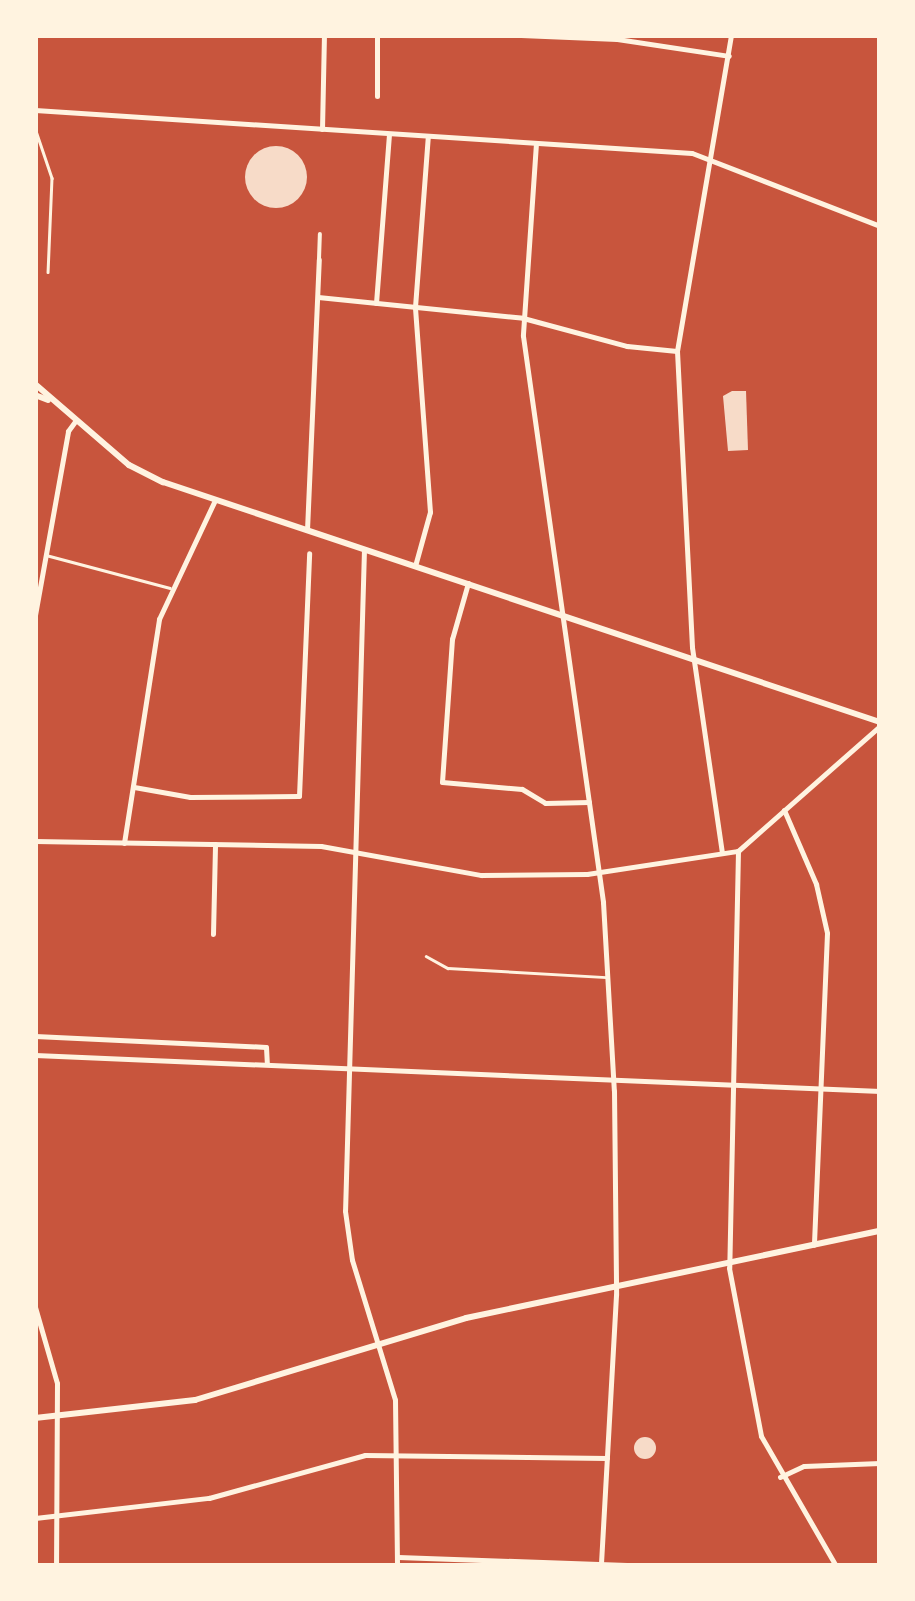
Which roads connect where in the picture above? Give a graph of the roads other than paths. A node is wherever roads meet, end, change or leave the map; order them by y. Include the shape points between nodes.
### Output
1 (324, 35) edge
2 (377, 35) edge
3 (521, 35) edge
4 (730, 35) edge
5 (728, 56) junction
6 (376, 96) dead end
7 (35, 110) edge
8 (35, 128) edge
9 (322, 129) junction
10 (389, 134) junction
11 (428, 136) junction
12 (536, 143) junction
13 (710, 157) junction
14 (880, 226) edge
15 (320, 234) dead end
16 (319, 259) joint
17 (48, 272) dead end
18 (318, 297) junction
19 (376, 303) junction
20 (414, 306) junction
21 (523, 318) junction
22 (677, 352) junction
23 (35, 384) edge
24 (35, 394) edge
25 (54, 402) junction
26 (76, 420) junction
27 (215, 500) junction
28 (307, 530) junction
29 (364, 549) junction
30 (309, 553) dead end
31 (46, 555) junction
32 (415, 566) junction
33 (468, 584) junction
34 (170, 588) junction
35 (562, 614) junction
36 (35, 615) edge
37 (694, 658) junction
38 (880, 724) edge
39 (134, 787) junction
40 (589, 802) junction
41 (784, 810) junction
42 (35, 842) edge
43 (124, 843) junction
44 (214, 844) junction
45 (354, 848) junction
46 (738, 851) junction
47 (722, 853) junction
48 (598, 873) junction
49 (213, 934) dead end
50 (426, 956) dead end
51 (608, 976) junction
52 (35, 1036) edge
53 (35, 1054) edge
54 (267, 1064) junction
55 (349, 1069) junction
56 (612, 1080) junction
57 (732, 1084) junction
58 (821, 1088) junction
59 (880, 1091) edge
60 (880, 1231) edge
61 (814, 1245) junction
62 (728, 1263) junction
63 (616, 1286) junction
64 (35, 1307) edge
65 (378, 1344) junction
66 (58, 1416) junction
67 (35, 1418) edge
68 (398, 1454) junction
69 (607, 1458) junction
70 (880, 1463) edge
71 (780, 1477) junction
72 (52, 1516) junction
73 (35, 1518) edge
74 (397, 1556) junction
75 (601, 1563) junction
76 (56, 1566) edge
77 (397, 1566) edge
78 (655, 1566) edge
79 (836, 1566) edge

1 - 9 street
2 - 6 street
3 - 5 street
4 - 5 street
5 - 13 street
7 - 9 street
8 - 17 lane via 52,178
9 - 10 street
10 - 11 street
10 - 19 street
11 - 12 street
11 - 20 street
12 - 13 street
12 - 21 street
13 - 14 street
13 - 22 street
15 - 16 street
16 - 18 street
18 - 19 street
18 - 28 street
19 - 20 street
20 - 21 street
20 - 32 street via 430,512
21 - 22 street
21 - 35 street
22 - 37 street
23 - 25 street
24 - 25 street
25 - 26 street
26 - 27 street via 142,474
26 - 31 street via 68,432
27 - 28 street
27 - 34 street
28 - 29 street
29 - 32 street
29 - 45 street
30 - 39 street via 299,796 190,796
31 - 34 lane
31 - 36 street
32 - 33 street
33 - 35 street
33 - 40 street via 450,653 442,782 526,790 545,803
34 - 39 street
35 - 37 street
35 - 40 street
37 - 38 street
37 - 47 street
38 - 41 street
39 - 43 street
40 - 48 street
41 - 46 street
41 - 58 street via 816,884 827,933
42 - 43 street
43 - 44 street
44 - 45 street
44 - 49 street
45 - 48 street via 481,875
45 - 55 street
46 - 47 street
46 - 57 street
47 - 48 street
48 - 51 street
50 - 51 lane via 448,968
51 - 56 street
52 - 54 street via 266,1047
53 - 54 street
54 - 55 street
55 - 56 street
55 - 65 street via 346,1231
56 - 57 street
56 - 63 street
57 - 58 street
57 - 62 street
58 - 59 street
58 - 61 street
60 - 61 street
61 - 62 street
62 - 63 street
62 - 71 street via 750,1397
63 - 65 street
63 - 69 street
64 - 66 street via 54,1355
65 - 66 street via 195,1400
65 - 68 street via 395,1400
66 - 67 street
66 - 72 street
68 - 69 street
68 - 72 street via 337,1461 188,1502
68 - 74 street
69 - 75 street
70 - 71 street via 804,1466
71 - 79 street
72 - 73 street
72 - 76 street
74 - 75 street
74 - 77 street
75 - 78 street

